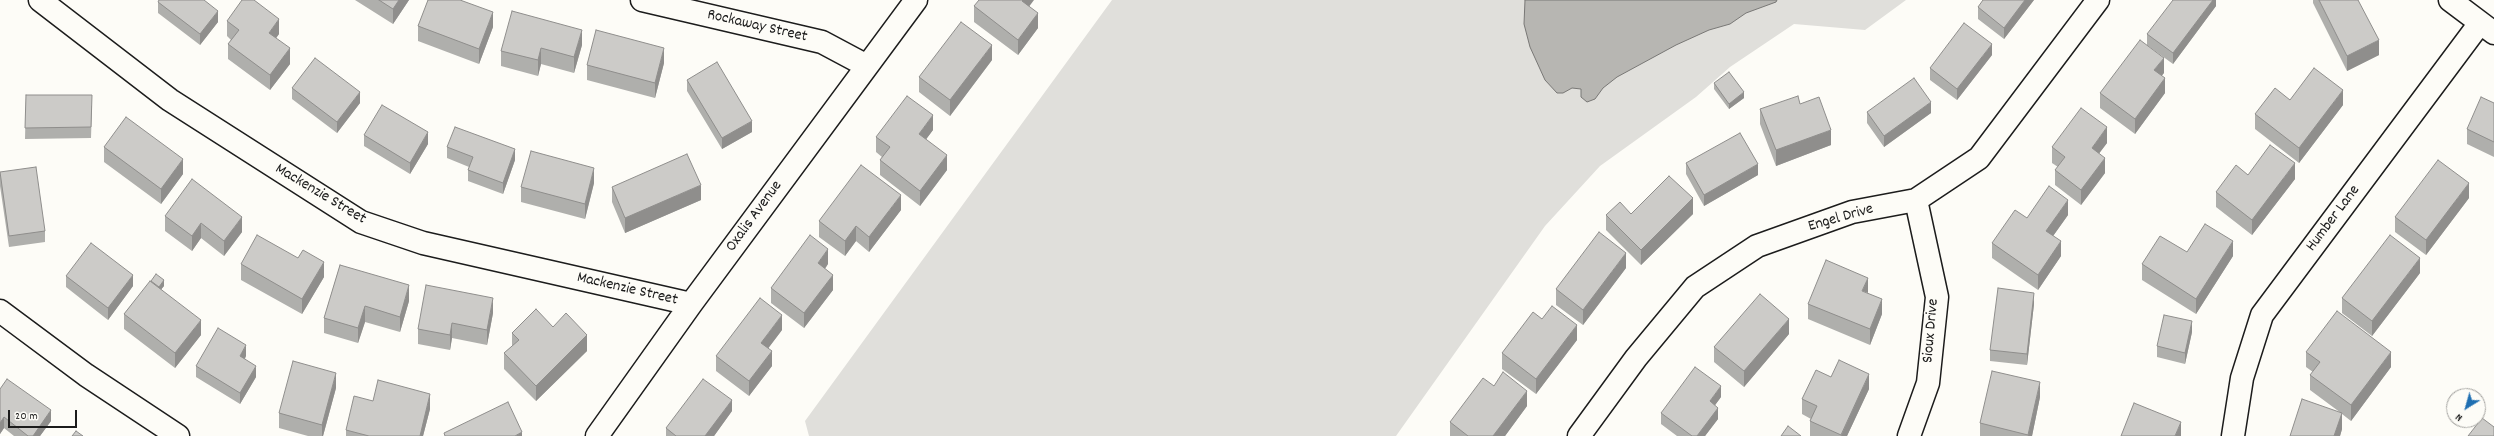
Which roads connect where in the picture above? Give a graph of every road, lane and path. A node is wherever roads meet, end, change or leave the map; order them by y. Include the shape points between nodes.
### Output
1 (40, 0) edge
2 (642, 0) edge
3 (916, 0) edge
4 (2098, 0) edge
5 (2450, 0) edge
6 (2487, 28) edge
7 (867, 66) junction
8 (1916, 200) junction
9 (691, 304) junction
10 (0, 311) edge
11 (178, 436) edge
12 (597, 436) edge
13 (1579, 436) edge
14 (1909, 436) edge
15 (2233, 436) edge

1 - 9 street, Mackenzie Street via 170,100 361,222 422,243
2 - 7 street, Rockaway Street via 822,42
3 - 7 street, Oxalis Avenue
4 - 8 street, Engel Drive via 1979,158
5 - 6 street
6 - 15 street, Humber Lane via 2262,315 2242,378
7 - 9 street, Oxalis Avenue
8 - 13 street, Engel Drive via 1852,212 1757,246 1695,286 1636,358
8 - 14 street, Sioux Drive via 1937,297 1928,383
9 - 12 street, Oxalis Avenue
10 - 11 street via 86,375

